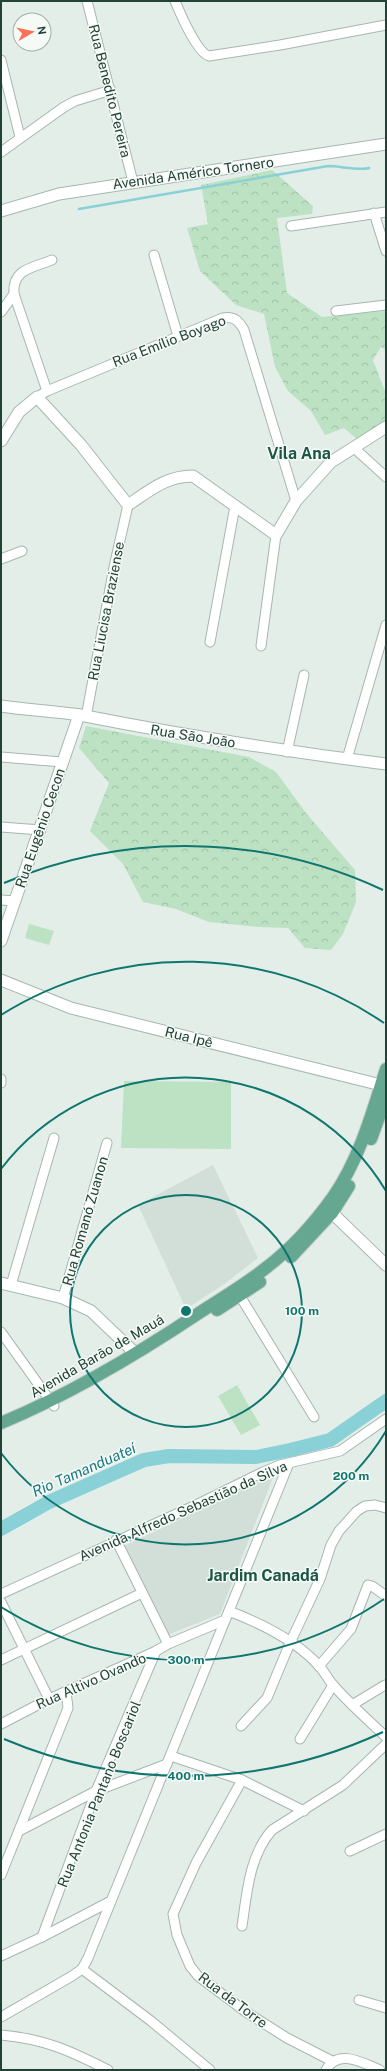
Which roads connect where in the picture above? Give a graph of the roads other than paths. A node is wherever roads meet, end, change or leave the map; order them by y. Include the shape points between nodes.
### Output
1 (87, 1) edge
2 (175, 1) edge
3 (386, 25) edge
4 (1, 60) edge
5 (111, 90) junction
6 (5, 98) edge
7 (20, 137) junction
8 (386, 144) edge
9 (1, 152) edge
10 (133, 182) junction
11 (1, 211) edge
12 (386, 212) edge
13 (374, 213) junction
14 (291, 226) dead end
15 (386, 251) edge
16 (154, 255) dead end
17 (52, 260) dead end
18 (14, 294) junction
19 (386, 305) edge
20 (336, 311) dead end
21 (1, 312) edge
22 (178, 336) junction
23 (42, 394) junction
24 (386, 427) edge
25 (1, 441) edge
26 (353, 448) junction
27 (386, 477) edge
28 (296, 501) junction
29 (128, 505) junction
30 (235, 506) junction
31 (276, 535) junction
32 (22, 551) dead end
33 (1, 560) edge
34 (386, 625) edge
35 (210, 642) dead end
36 (261, 646) dead end
37 (304, 675) dead end
38 (1, 706) edge
39 (83, 716) junction
40 (287, 752) junction
41 (1, 758) edge
42 (347, 759) junction
43 (62, 762) junction
44 (386, 764) edge
45 (1, 827) edge
46 (40, 830) junction
47 (1, 900) edge
48 (15, 901) junction
49 (1, 941) edge
50 (1, 980) edge
51 (386, 1068) edge
52 (381, 1085) junction
53 (386, 1098) edge
54 (378, 1122) junction
55 (54, 1138) dead end
56 (106, 1143) dead end
57 (329, 1210) junction
58 (386, 1265) edge
59 (6, 1284) edge
60 (240, 1296) junction
61 (63, 1298) junction
62 (1, 1332) edge
63 (137, 1356) junction
64 (53, 1403) junction
65 (314, 1418) dead end
66 (386, 1419) edge
67 (1, 1423) edge
68 (1, 1430) edge
69 (290, 1463) junction
70 (386, 1508) edge
71 (116, 1540) junction
72 (142, 1593) junction
73 (1, 1594) edge
74 (386, 1596) edge
75 (1, 1602) edge
76 (227, 1615) junction
77 (290, 1643) junction
78 (168, 1644) junction
79 (24, 1648) junction
80 (156, 1651) junction
81 (1, 1660) edge
82 (319, 1666) junction
83 (333, 1685) junction
84 (385, 1685) dead end
85 (66, 1692) junction
86 (49, 1699) junction
87 (352, 1706) junction
88 (1, 1724) edge
89 (241, 1726) dead end
90 (386, 1737) edge
91 (300, 1739) dead end
92 (386, 1744) edge
93 (169, 1760) junction
94 (242, 1780) junction
95 (96, 1792) junction
96 (304, 1811) junction
97 (19, 1831) junction
98 (386, 1834) edge
99 (350, 1851) dead end
100 (1, 1875) edge
101 (111, 1901) junction
102 (242, 1926) dead end
103 (42, 1937) junction
104 (1, 1956) edge
105 (82, 1969) junction
106 (359, 2000) dead end
107 (386, 2008) edge
108 (1, 2017) edge
109 (1, 2035) edge
110 (332, 2061) junction
111 (108, 2070) edge
112 (210, 2070) edge
113 (326, 2070) edge
114 (380, 2070) edge

1 - 5 street, Rua Benedito Pereira
2 - 3 street via 180,14 206,55 214,56
4 - 6 street
5 - 7 street via 70,103
5 - 10 street, Rua Benedito Pereira
6 - 7 street
7 - 9 street
8 - 10 street, Avenida Américo Tornero
10 - 11 street, Avenida Américo Tornero via 59,194
12 - 13 street
13 - 14 street
13 - 15 street
16 - 22 street
17 - 18 street via 16,276
18 - 21 street
18 - 23 street
19 - 20 street
22 - 23 street, Rua Emílio Boyago
22 - 28 street, Rua Emílio Boyago via 223,318 232,318 240,323 252,354
23 - 25 street via 19,412
23 - 29 street
24 - 26 street
26 - 27 street
26 - 28 street via 331,462
28 - 31 street
29 - 30 street via 167,480 193,476
29 - 39 street, Rua Liucisa Braziense
30 - 31 street
30 - 35 street
31 - 36 street
32 - 33 street
34 - 42 street
37 - 40 street
38 - 39 street, Rua São João
39 - 40 street, Rua São João
39 - 43 street, Rua Eugênio Cecon
40 - 42 street, Rua São João
41 - 43 street
42 - 44 street, Rua São João
43 - 46 street, Rua Eugênio Cecon
45 - 46 street
46 - 48 street, Rua Eugênio Cecon
47 - 48 street
48 - 49 street, Rua Eugênio Cecon
50 - 52 street, Rua Ipê via 71,1008
51 - 52 main road, Avenida Barão de Mauá
52 - 54 main road via 376,1118
52 - 57 main road, Avenida Barão de Mauá via 361,1143
53 - 54 main road, Avenida Barão de Mauá
54 - 57 main road, Avenida Barão de Mauá via 362,1162
55 - 59 street
56 - 61 street, Rua Romanó Zuanon
57 - 58 street
57 - 60 main road, Avenida Barão de Mauá via 288,1260
57 - 63 main road, Avenida Barão de Mauá via 267,1267
59 - 61 street
60 - 63 main road, Avenida Barão de Mauá
60 - 65 street
61 - 63 street via 92,1311
62 - 64 street
63 - 64 main road, Avenida Barão de Mauá via 104,1380
64 - 67 main road, Avenida Barão de Mauá
64 - 68 main road, Avenida Barão de Mauá
66 - 69 street, Avenida Alfredo Sebastião da Silva via 340,1451
69 - 71 street, Avenida Alfredo Sebastião da Silva via 263,1472
69 - 76 street
70 - 77 street via 365,1506 356,1511 339,1531
71 - 72 street
71 - 73 street, Avenida Alfredo Sebastião da Silva
72 - 78 street
72 - 79 street
74 - 82 street via 368,1585 351,1629
75 - 79 street
76 - 77 street via 258,1622
76 - 78 street, Rua Altivo Ovando
76 - 93 street via 218,1643
77 - 82 street
77 - 89 street via 267,1698
78 - 80 street, Rua Altivo Ovando
79 - 81 street
79 - 86 street
80 - 85 street, Rua Altivo Ovando
80 - 95 street, Rua Antonia Pantano Boscariol
82 - 83 street
83 - 87 street
83 - 91 street
84 - 87 street
85 - 86 street, Rua Altivo Ovando
85 - 97 street via 68,1708
86 - 88 street, Rua Altivo Ovando
87 - 90 street
92 - 96 street via 343,1785
93 - 94 street
93 - 95 street
93 - 101 street
94 - 96 street
94 - 110 street, Rua da Torre via 196,1863 173,1914 179,1940 190,1966 198,1976 246,2012 287,2038
95 - 97 street
95 - 103 street, Rua Antonia Pantano Boscariol
96 - 102 street via 272,1830 263,1840 251,1869
97 - 100 street
98 - 99 street
101 - 103 street
101 - 105 street
103 - 104 street
105 - 108 street
105 - 112 street
106 - 107 street
109 - 111 street via 27,2038 60,2047
110 - 113 street
110 - 114 street via 350,2059

